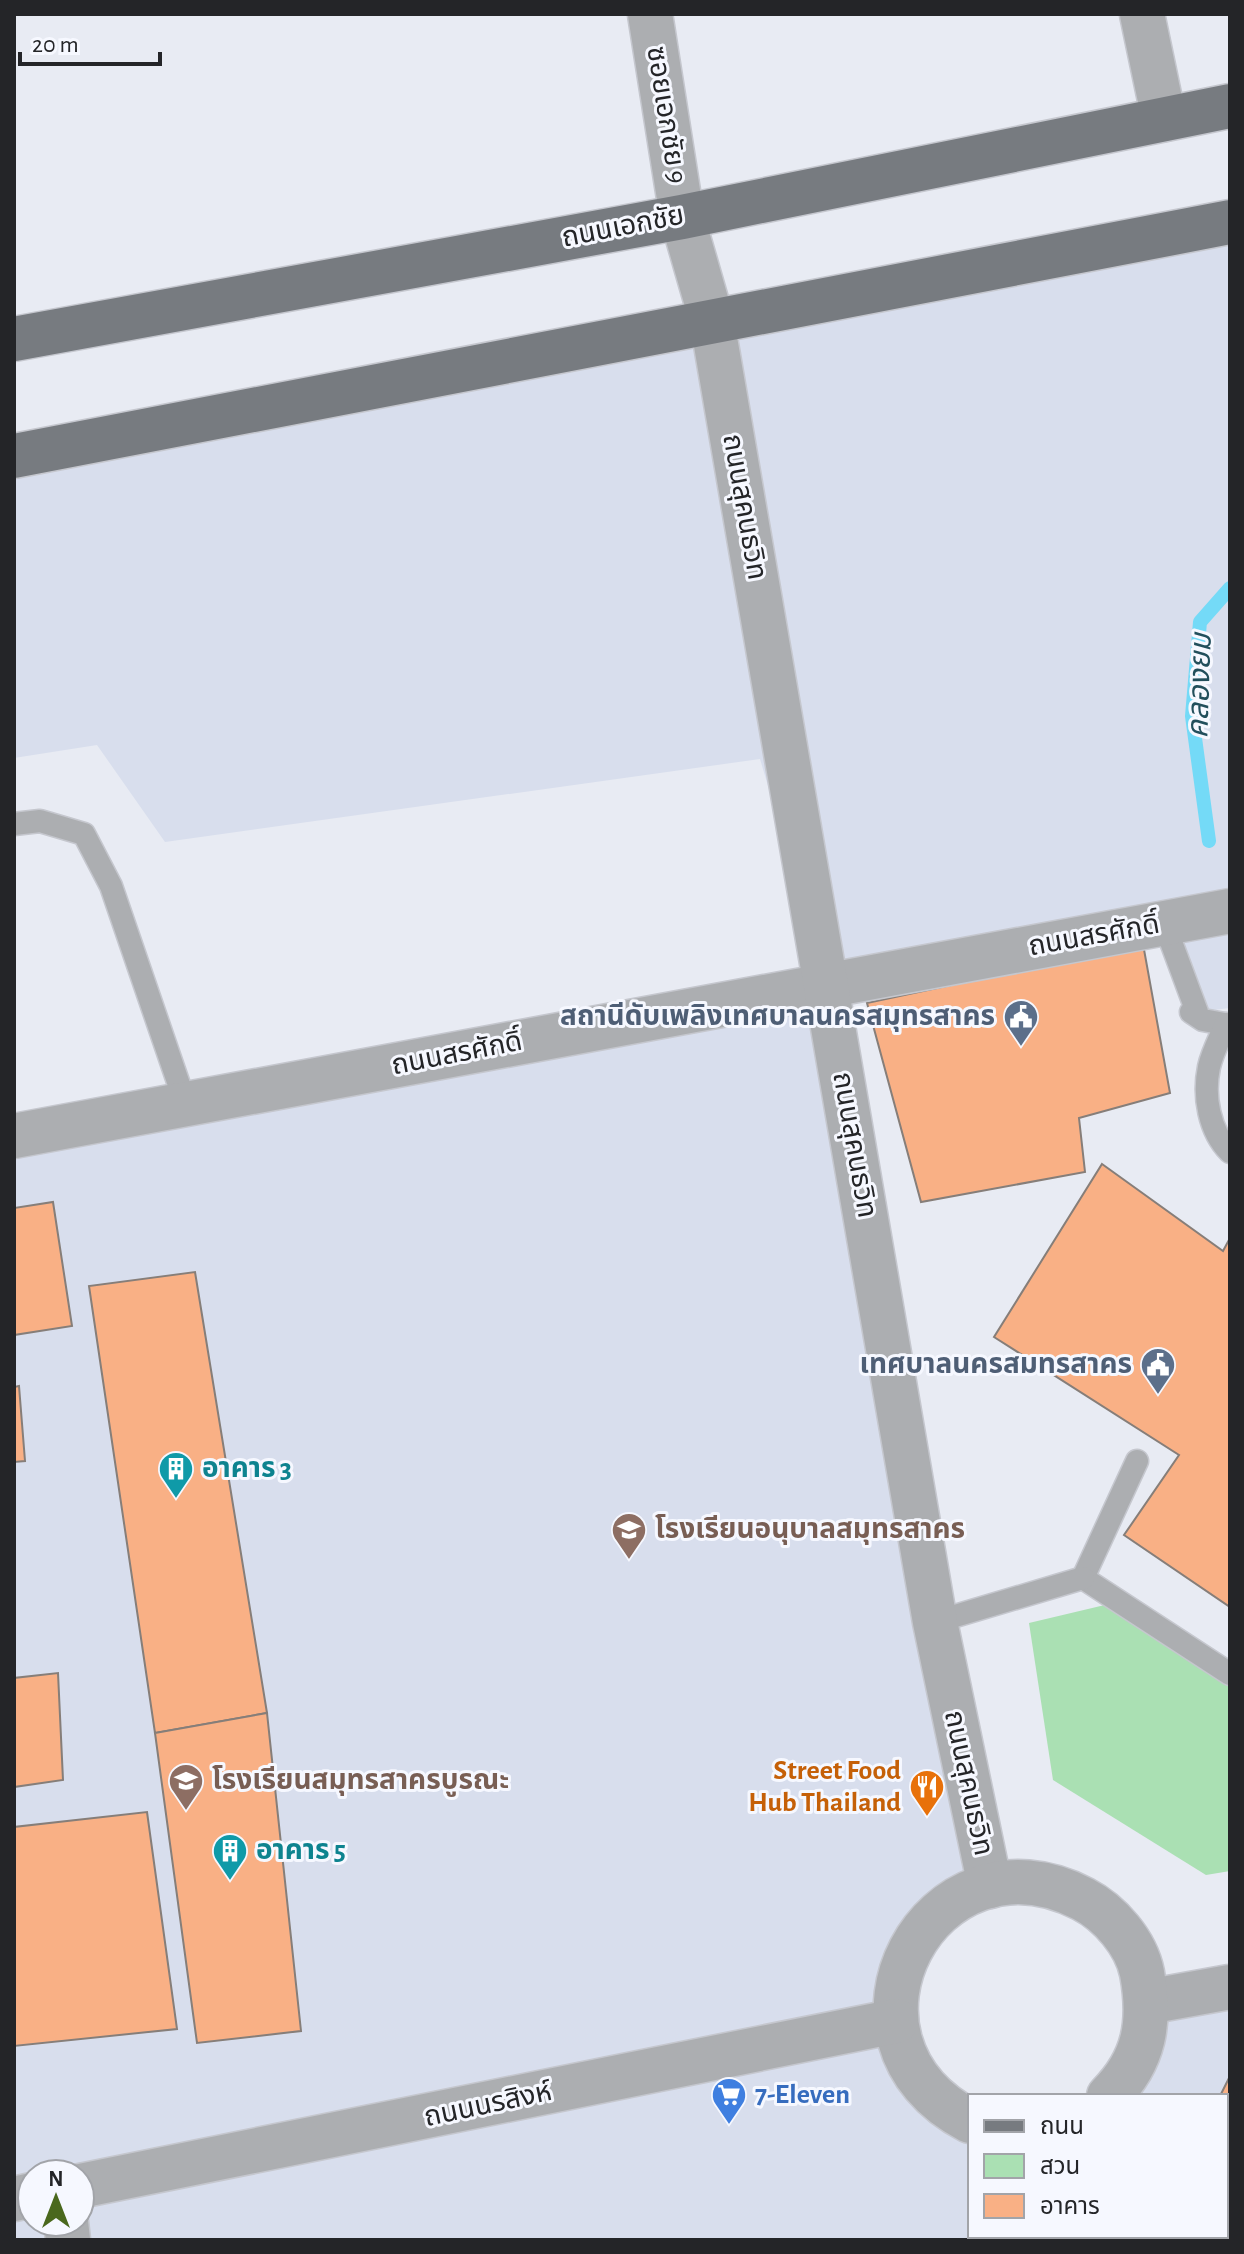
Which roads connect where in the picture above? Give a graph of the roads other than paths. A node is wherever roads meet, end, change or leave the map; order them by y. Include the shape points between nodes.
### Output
1 (650, 14) edge
2 (1142, 14) edge
3 (1230, 106) edge
4 (1164, 119) junction
5 (682, 217) junction
6 (1230, 222) edge
7 (712, 321) junction
8 (14, 339) edge
9 (14, 456) edge
10 (14, 824) edge
11 (1230, 911) edge
12 (1164, 923) junction
13 (827, 986) junction
14 (1228, 1025) edge
15 (186, 1105) junction
16 (14, 1136) edge
17 (1230, 1152) edge
18 (1137, 1461) dead end
19 (1083, 1578) junction
20 (935, 1622) junction
21 (1230, 1674) edge
22 (990, 1886) junction
23 (1230, 1987) edge
24 (1147, 2002) junction
25 (896, 2021) junction
26 (1111, 2094) edge
27 (968, 2120) edge
28 (96, 2183) edge

1 - 5 street, ซอยเอกชัย 9
2 - 4 street
3 - 4 main road, ถนนเอกชัย
4 - 5 main road, ถนนเอกชัย
5 - 7 street, ถนนสุคนธวิท
5 - 8 main road, ถนนเอกชัย
6 - 7 main road
7 - 9 main road
7 - 13 street, ถนนสุคนธวิท
10 - 15 lane via 40,821 84,834 111,886
11 - 12 street, ถนนสรศักดิ์
12 - 13 street, ถนนสรศักดิ์
12 - 14 lane via 1197,1012 1191,1012
13 - 15 street, ถนนสรศักดิ์
13 - 20 street, ถนนสุคนธวิท
14 - 17 lane via 1209,1065 1207,1090 1216,1136
15 - 16 street, ถนนสรศักดิ์
18 - 19 lane
19 - 20 lane
19 - 21 lane
20 - 22 street, ถนนสุคนธวิท
22 - 24 street via 1039,1884 1064,1889 1096,1906 1123,1933 1140,1965
22 - 25 street via 962,1896 919,1933 897,1986
23 - 24 street
24 - 26 street via 1136,2060
25 - 27 street via 905,2059 924,2087
25 - 28 street, ถนนนรสิงห์

